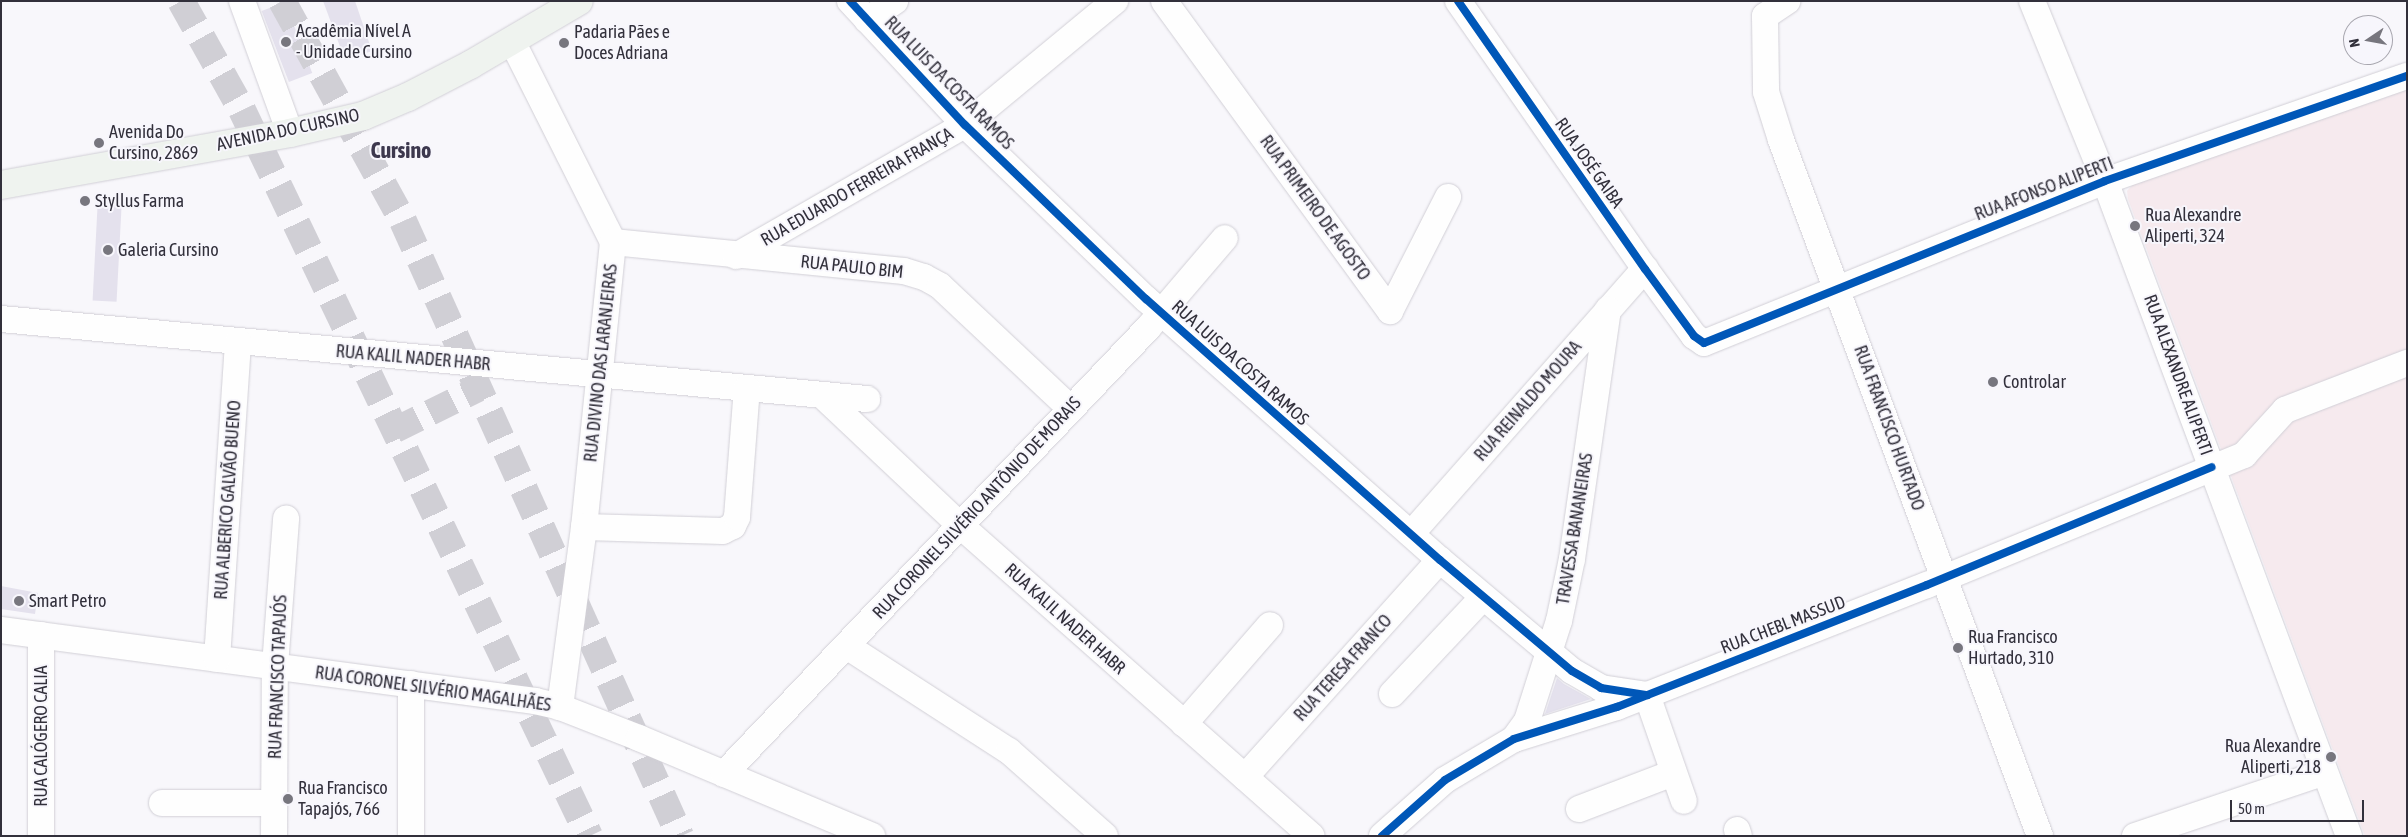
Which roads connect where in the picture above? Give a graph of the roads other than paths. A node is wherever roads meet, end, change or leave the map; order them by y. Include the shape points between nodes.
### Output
1 (242, 1) edge
2 (579, 1) edge
3 (895, 1) edge
4 (1115, 1) edge
5 (1164, 1) edge
6 (1458, 1) edge
7 (1787, 1) edge
8 (2032, 1) edge
9 (1759, 9) edge
10 (858, 11) edge
11 (512, 42) junction
12 (2407, 76) edge
13 (965, 125) junction
14 (290, 134) junction
15 (2106, 181) junction
16 (1, 185) edge
17 (1448, 197) dead end
18 (1225, 238) dead end
19 (613, 242) junction
20 (736, 256) junction
21 (1645, 269) junction
22 (1836, 287) junction
23 (1608, 310) junction
24 (1161, 313) junction
25 (1, 319) edge
26 (1698, 340) joint
27 (238, 342) junction
28 (2407, 362) edge
29 (601, 374) junction
30 (748, 388) junction
31 (824, 397) junction
32 (867, 399) dead end
33 (1070, 408) junction
34 (2212, 467) junction
35 (286, 518) dead end
36 (961, 526) junction
37 (584, 527) junction
38 (1411, 534) junction
39 (1440, 560) junction
40 (1945, 577) junction
41 (1483, 597) junction
42 (1270, 625) dead end
43 (1, 630) edge
44 (42, 635) junction
45 (848, 647) junction
46 (1550, 654) junction
47 (217, 658) junction
48 (275, 666) junction
49 (411, 684) junction
50 (1392, 694) dead end
51 (1646, 695) junction
52 (560, 707) junction
53 (1184, 724) junction
54 (1514, 739) junction
55 (2325, 772) junction
56 (1673, 773) junction
57 (724, 774) junction
58 (1245, 777) junction
59 (1684, 801) dead end
60 (162, 803) dead end
61 (274, 803) junction
62 (1579, 809) dead end
63 (41, 836) edge
64 (274, 836) edge
65 (411, 836) edge
66 (872, 836) edge
67 (1105, 836) edge
68 (1311, 836) edge
69 (1382, 836) edge
70 (2040, 836) edge
71 (2135, 836) edge
72 (2349, 836) edge

1 - 14 street
2 - 11 main road, AVENIDA DO CURSINO
3 - 10 street
4 - 13 street, RUA EDUARDO FERREIRA FRANÇA
5 - 17 street, RUA PRIMEIRO DE AGOSTO via 1390,311
6 - 21 street, RUA JOSÉ GAIBA
7 - 9 street
8 - 15 street, RUA ALEXANDRE ALIPERTI
9 - 22 street, RUA FRANCISCO HURTADO via 1766,92
10 - 13 street, RUA LUIS DA COSTA RAMOS
11 - 14 main road, AVENIDA DO CURSINO via 408,97 363,116
11 - 19 street, RUA DIVINO DAS LARANJEIRAS
12 - 15 street, RUA AFONSO ALIPERTI
13 - 20 street, RUA EDUARDO FERREIRA FRANÇA
13 - 24 street, RUA LUIS DA COSTA RAMOS
14 - 16 main road, AVENIDA DO CURSINO
15 - 22 street, RUA AFONSO ALIPERTI
15 - 34 street, RUA ALEXANDRE ALIPERTI
18 - 24 street, RUA CORONEL SILVÉRIO ANTÔNIO DE MORAIS
19 - 20 street, RUA PAULO BIM
19 - 29 street, RUA DIVINO DAS LARANJEIRAS
20 - 33 street, RUA PAULO BIM via 904,271 924,277 940,286
21 - 23 street, RUA REINALDO MOURA
21 - 26 street, RUA JOSÉ GAIBA
22 - 26 street, RUA AFONSO ALIPERTI via 1712,342
22 - 40 street, RUA FRANCISCO HURTADO
23 - 38 street, RUA REINALDO MOURA
23 - 46 street, TRAVESSA BANANEIRAS via 1572,559
24 - 33 street, RUA CORONEL SILVÉRIO ANTÔNIO DE MORAIS
24 - 38 street, RUA LUIS DA COSTA RAMOS
25 - 27 street, RUA KALIL NADER HABR
27 - 29 street, RUA KALIL NADER HABR
27 - 47 street, RUA ALBERICO GALVÃO BUENO
28 - 34 street, RUA CHEBL MASSUD via 2285,410 2244,455
29 - 30 street, RUA KALIL NADER HABR
29 - 37 street, RUA DIVINO DAS LARANJEIRAS
30 - 31 street, RUA KALIL NADER HABR
30 - 37 street via 737,517 732,526 723,531
31 - 32 street, RUA KALIL NADER HABR
31 - 36 street, RUA KALIL NADER HABR
33 - 36 street, RUA CORONEL SILVÉRIO ANTÔNIO DE MORAIS
34 - 40 street, RUA CHEBL MASSUD
34 - 55 street, RUA ALEXANDRE ALIPERTI
35 - 48 street, RUA FRANCISCO TAPAJÓS
36 - 45 street, RUA CORONEL SILVÉRIO ANTÔNIO DE MORAIS
36 - 53 street, RUA KALIL NADER HABR
37 - 52 street, RUA DIVINO DAS LARANJEIRAS
38 - 39 street, RUA LUIS DA COSTA RAMOS
39 - 41 street, RUA LUIS DA COSTA RAMOS
39 - 58 street, RUA TERESA FRANCO
40 - 51 street, RUA CHEBL MASSUD
40 - 70 street, RUA FRANCISCO HURTADO
41 - 46 street, RUA LUIS DA COSTA RAMOS
41 - 50 street
42 - 53 street
43 - 44 street, RUA CORONEL SILVÉRIO MAGALHÃES
44 - 47 street, RUA CORONEL SILVÉRIO MAGALHÃES
44 - 63 street, RUA CALÓGERO CALIA
45 - 57 street, RUA CORONEL SILVÉRIO ANTÔNIO DE MORAIS
45 - 67 street via 1009,751
46 - 51 street, RUA LUIS DA COSTA RAMOS via 1601,688
46 - 54 street, TRAVESSA BANANEIRAS via 1527,721
47 - 48 street, RUA CORONEL SILVÉRIO MAGALHÃES
48 - 49 street, RUA CORONEL SILVÉRIO MAGALHÃES
48 - 61 street, RUA FRANCISCO TAPAJÓS
49 - 52 street, RUA CORONEL SILVÉRIO MAGALHÃES
49 - 65 street
51 - 54 street, RUA CHEBL MASSUD
51 - 56 street
52 - 57 street, RUA CORONEL SILVÉRIO MAGALHÃES
53 - 58 street, RUA KALIL NADER HABR
54 - 69 street, RUA CHEBL MASSUD via 1445,780
55 - 71 street
55 - 72 street, RUA ALEXANDRE ALIPERTI
56 - 59 street
56 - 62 street
57 - 66 street, RUA CORONEL SILVÉRIO MAGALHÃES
58 - 68 street, RUA KALIL NADER HABR
60 - 61 street
61 - 64 street, RUA FRANCISCO TAPAJÓS

